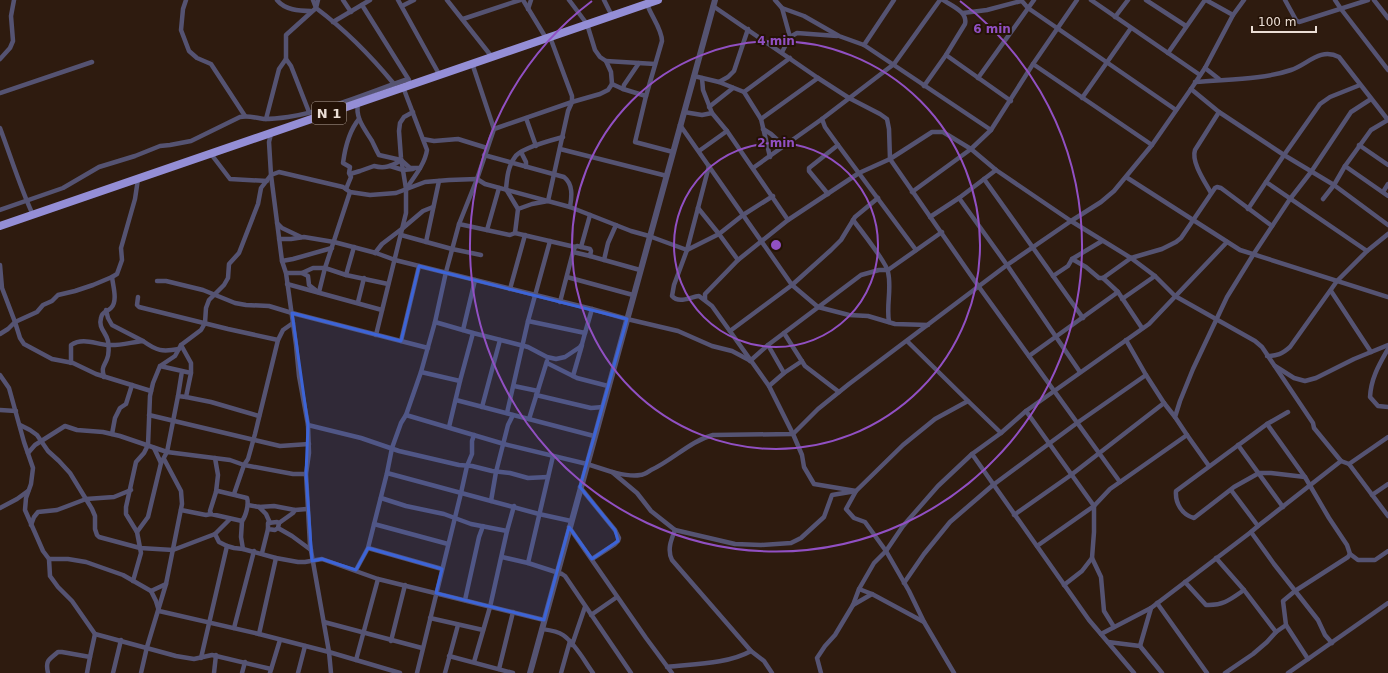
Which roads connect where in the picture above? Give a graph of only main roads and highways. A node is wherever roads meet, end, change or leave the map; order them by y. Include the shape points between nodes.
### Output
1 (658, 0) edge
2 (647, 3) edge
3 (0, 226) edge

1 - 2 highway, N 1
2 - 3 highway, N 1 via 492,57 407,83 270,134

